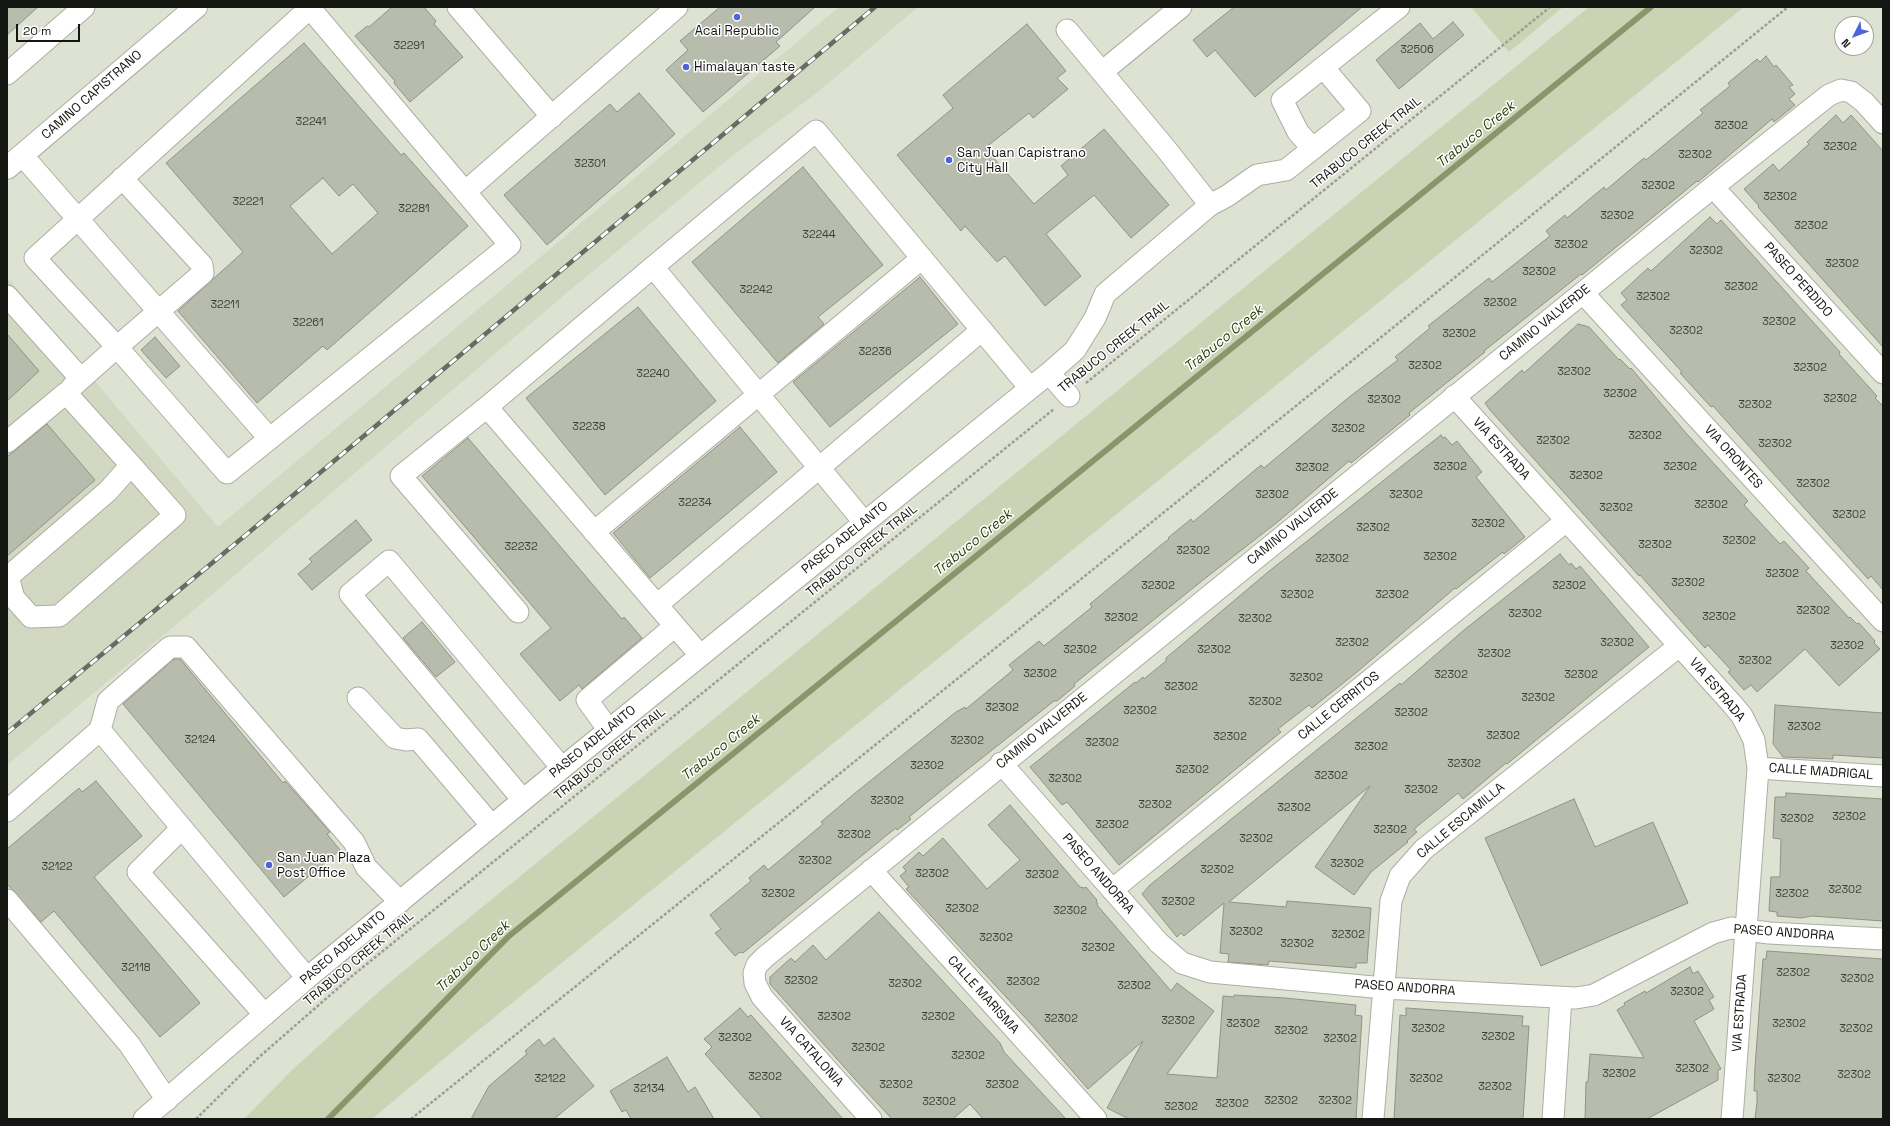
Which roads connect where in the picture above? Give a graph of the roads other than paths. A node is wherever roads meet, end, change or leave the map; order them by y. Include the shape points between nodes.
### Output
1 (84, 7) edge
2 (196, 7) edge
3 (310, 7) edge
4 (458, 7) edge
5 (677, 7) edge
6 (1182, 7) edge
7 (1399, 7) edge
8 (1067, 30) dead end
9 (1324, 68) junction
10 (1102, 72) junction
11 (8, 73) edge
12 (552, 117) junction
13 (1883, 123) edge
14 (1313, 149) junction
15 (14, 162) edge
16 (122, 178) junction
17 (1713, 186) junction
18 (465, 192) junction
19 (1210, 205) junction
20 (78, 218) junction
21 (922, 258) junction
22 (653, 267) junction
23 (1583, 293) junction
24 (7, 296) edge
25 (159, 312) junction
26 (982, 330) junction
27 (117, 347) junction
28 (1049, 373) junction
29 (1883, 373) edge
30 (81, 378) junction
31 (1030, 388) junction
32 (66, 393) junction
33 (759, 396) junction
34 (1069, 396) road end
35 (1454, 396) junction
36 (487, 407) junction
37 (269, 438) junction
38 (7, 442) edge
39 (131, 465) junction
40 (819, 468) junction
41 (1566, 521) junction
42 (864, 522) junction
43 (594, 532) junction
44 (657, 605) junction
45 (518, 612) dead end
46 (1883, 621) edge
47 (675, 626) junction
48 (1679, 646) junction
49 (700, 655) junction
50 (358, 698) dead end
51 (608, 729) junction
52 (100, 730) junction
53 (1001, 763) junction
54 (562, 768) junction
55 (1758, 768) junction
56 (1883, 776) edge
57 (523, 800) junction
58 (7, 811) edge
59 (492, 826) junction
60 (182, 828) junction
61 (871, 870) junction
62 (1112, 890) junction
63 (7, 900) edge
64 (400, 902) junction
65 (1746, 930) junction
66 (1883, 939) edge
67 (307, 978) junction
68 (755, 983) joint
69 (1384, 988) junction
70 (1561, 998) junction
71 (265, 1015) junction
72 (167, 1100) junction
73 (144, 1119) edge
74 (871, 1119) edge
75 (1096, 1119) edge
76 (1373, 1119) edge
77 (1553, 1119) edge
78 (1732, 1119) edge

1 - 11 street
2 - 15 main road, CAMINO CAPISTRANO
3 - 16 street
3 - 18 street
4 - 12 street
5 - 12 street
6 - 10 street
7 - 9 street
8 - 10 street
9 - 14 street via 1282,100 1298,132
9 - 14 street, PASEO ADELANTO via 1360,111
10 - 19 street
12 - 18 street
13 - 17 street, CAMINO VALVERDE via 1864,102 1851,92 1841,90 1829,95
14 - 19 street, PASEO ADELANTO via 1286,170 1257,175
15 - 20 street
16 - 20 street
16 - 25 street via 202,265 203,273
17 - 23 street, CAMINO VALVERDE
17 - 29 street, PASEO PERDIDO
18 - 37 street via 510,244
19 - 28 street, PASEO ADELANTO via 1105,294 1095,318 1075,350
20 - 25 street
20 - 27 street via 35,258
21 - 22 street via 816,130
21 - 26 street
21 - 33 street
22 - 33 street
22 - 36 street
23 - 35 street, CAMINO VALVERDE
23 - 46 street, VIA ORONTES
24 - 30 street
25 - 27 street
25 - 37 street
26 - 31 street
26 - 40 street
27 - 30 street
27 - 37 street via 227,472
28 - 31 street, PASEO ADELANTO
28 - 34 street
30 - 32 street
31 - 42 street, PASEO ADELANTO
32 - 38 street
32 - 39 street
33 - 40 street
33 - 43 street
35 - 41 street, VIA ESTRADA
35 - 53 street, CAMINO VALVERDE
36 - 43 street
36 - 45 street via 401,476
39 - 39 street via 175,514 59,616 31,618 14,598 8,577 108,491
40 - 42 street
40 - 44 street
41 - 48 street, VIA ESTRADA
41 - 62 street, CALLE CERRITOS
42 - 49 street, PASEO ADELANTO
43 - 44 street
44 - 47 street
47 - 49 street
47 - 51 street via 587,700
48 - 55 street, VIA ESTRADA via 1742,716 1754,740
48 - 69 street, CALLE ESCAMILLA via 1424,849 1400,876 1391,901
49 - 51 street, PASEO ADELANTO
50 - 59 street via 395,738 418,739
51 - 54 street, PASEO ADELANTO
52 - 58 street
52 - 60 street
52 - 64 street via 108,701 170,647 186,647 354,842 366,867
53 - 61 street, CAMINO VALVERDE
53 - 62 street, PASEO ANDORRA
54 - 57 street, PASEO ADELANTO
54 - 57 street via 389,561 350,594
55 - 56 street, CALLE MADRIGAL
55 - 65 street, VIA ESTRADA
57 - 59 street, PASEO ADELANTO
59 - 64 street, PASEO ADELANTO
60 - 67 street
60 - 71 street via 138,872
61 - 68 street, CAMINO VALVERDE via 765,957 757,965 754,973
61 - 75 street, CALLE MARISMA
62 - 69 street, PASEO ANDORRA via 1159,943 1182,963 1210,972
63 - 72 street via 129,1044
64 - 67 street, PASEO ADELANTO
65 - 66 street, PASEO ANDORRA
65 - 70 street, PASEO ANDORRA via 1731,928 1713,933 1594,995
65 - 78 street, VIA ESTRADA
67 - 71 street, PASEO ADELANTO
68 - 74 street, VIA CATALONIA via 762,997
69 - 70 street, PASEO ANDORRA
69 - 76 street, CALLE ESCAMILLA
70 - 77 street
71 - 72 street, PASEO ADELANTO
72 - 73 street, PASEO ADELANTO

